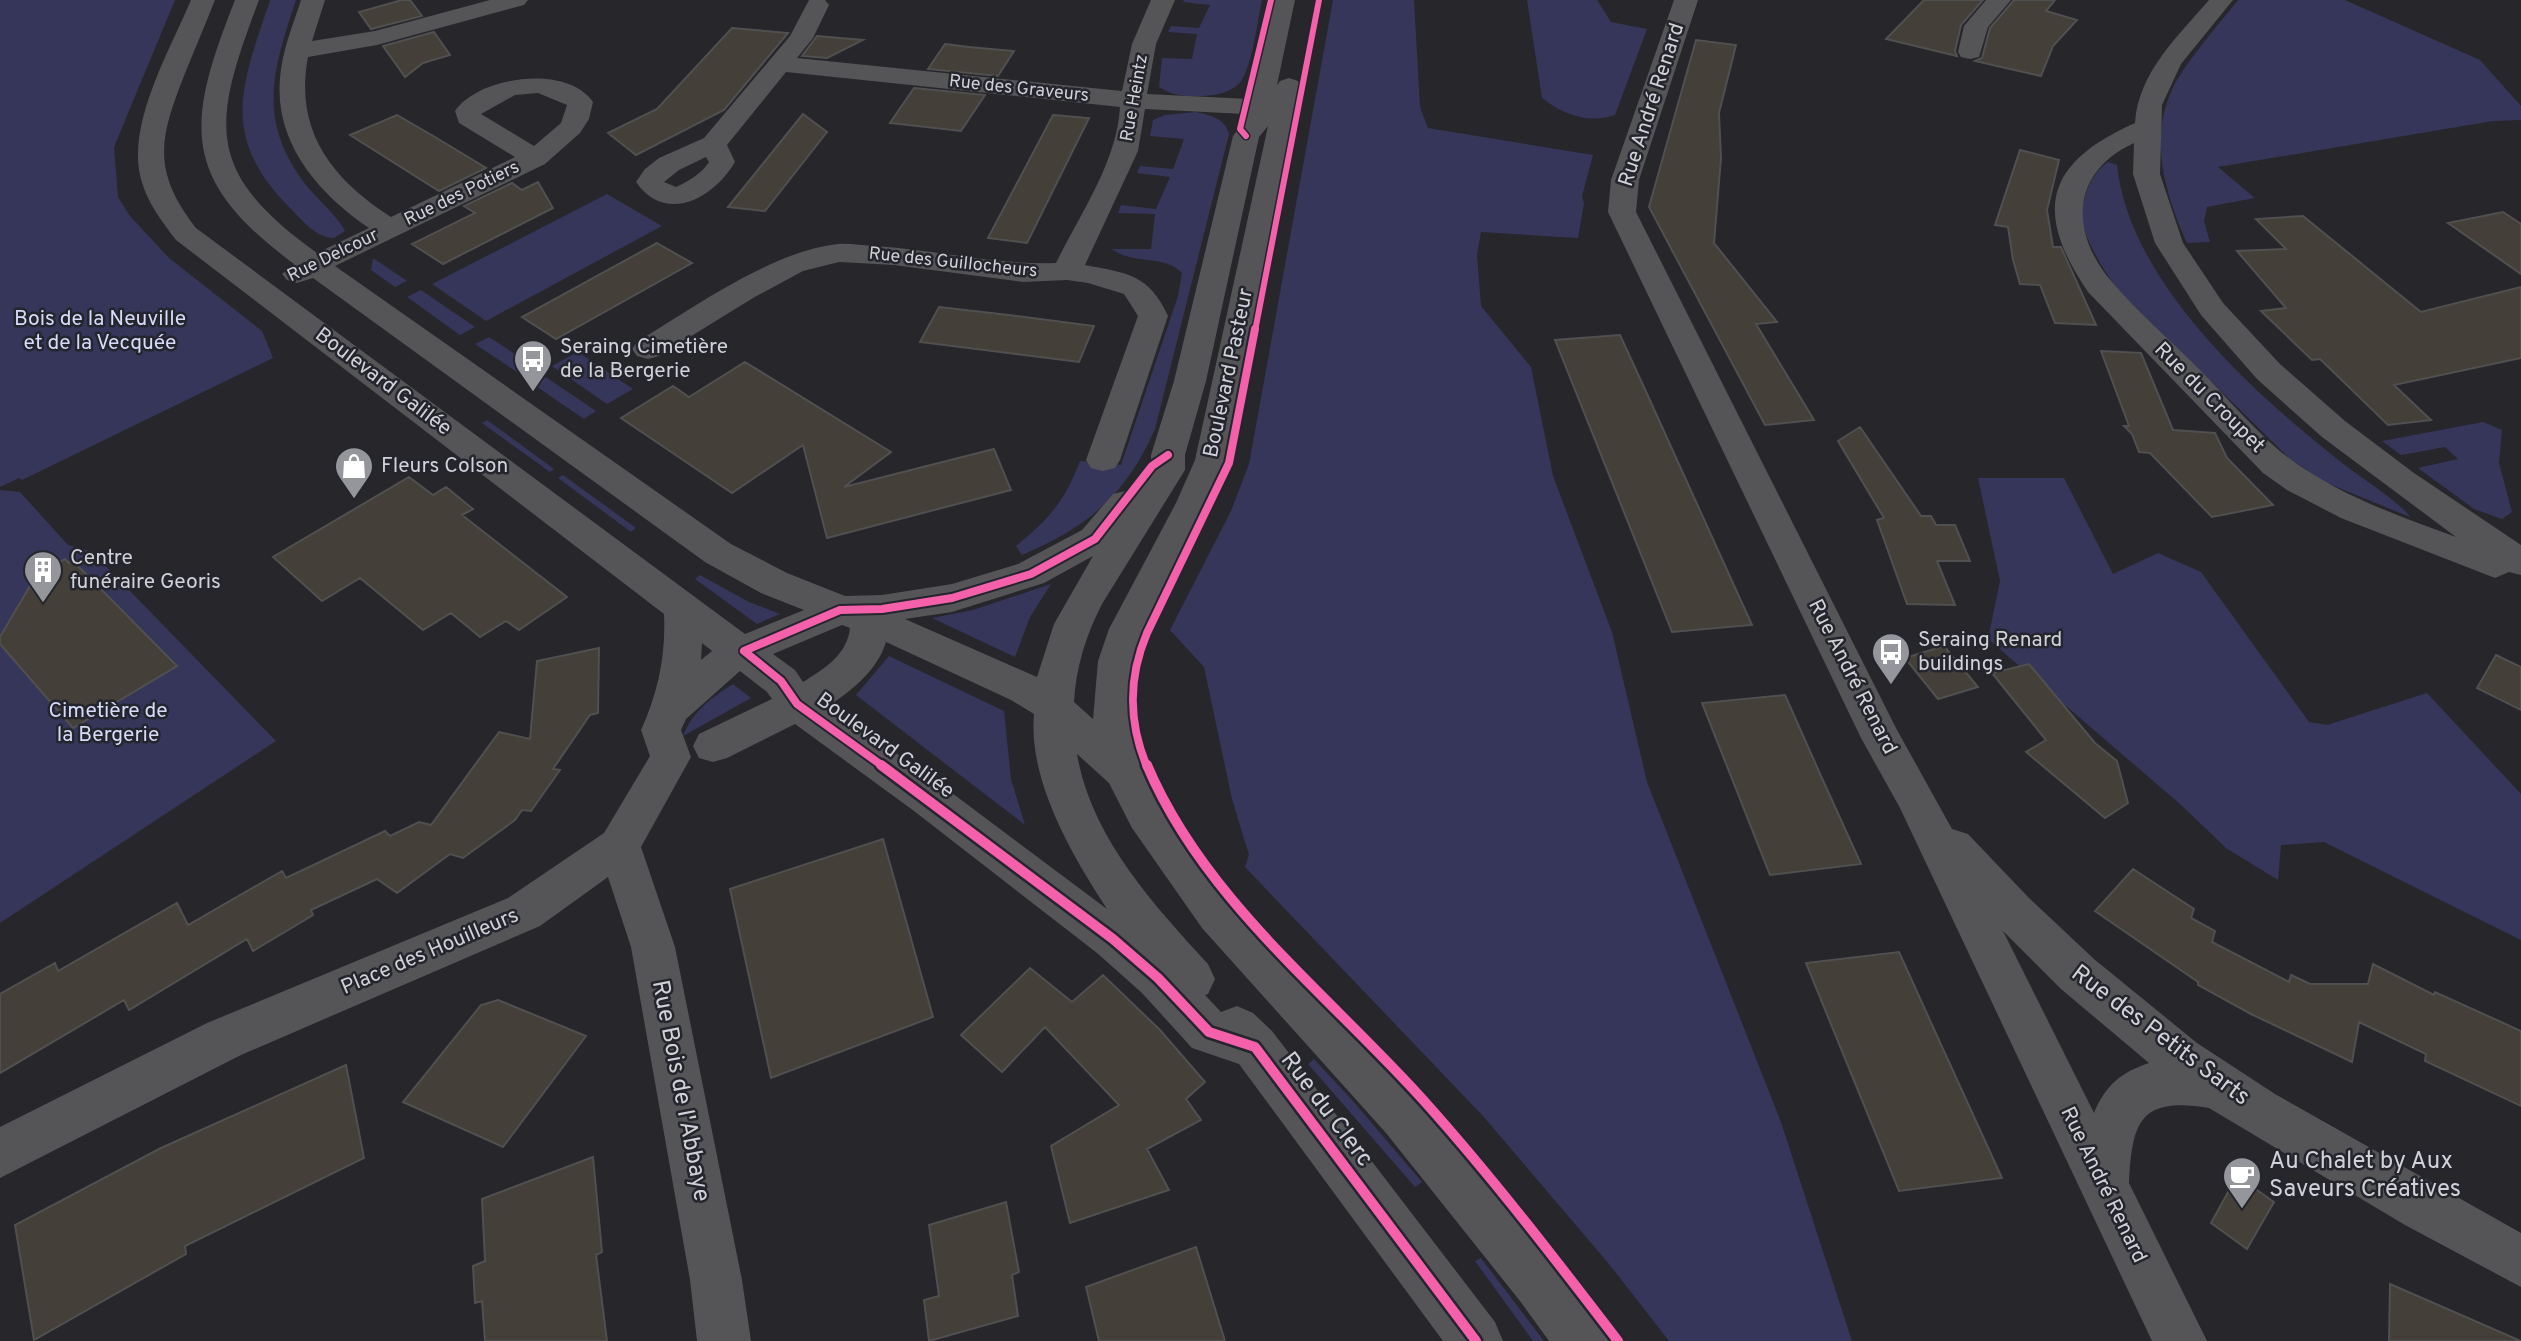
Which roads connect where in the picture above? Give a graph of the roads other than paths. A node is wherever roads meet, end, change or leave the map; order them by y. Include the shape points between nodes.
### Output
1 (203, 0) edge
2 (247, 0) edge
3 (313, 0) edge
4 (516, 0) edge
5 (1163, 0) edge
6 (1283, 0) edge
7 (1306, 0) edge
8 (1686, 0) edge
9 (1999, 0) edge
10 (2221, 0) edge
11 (817, 5) dead end
12 (298, 51) junction
13 (1970, 52) dead end
14 (779, 64) junction
15 (1133, 99) junction
16 (1260, 107) junction
17 (2147, 128) junction
18 (712, 144) dead end
19 (535, 158) dead end
20 (389, 229) junction
21 (315, 265) junction
22 (1067, 271) junction
23 (260, 290) junction
24 (648, 349) dead end
25 (1168, 455) junction
26 (1103, 460) dead end
27 (2521, 562) edge
28 (2521, 575) edge
29 (682, 608) junction
30 (854, 616) junction
31 (744, 651) junction
32 (797, 705) junction
33 (1052, 706) junction
34 (672, 708) junction
35 (840, 736) junction
36 (713, 746) junction
37 (671, 757) junction
38 (1123, 771) junction
39 (1916, 799) junction
40 (619, 846) junction
41 (1013, 862) joint
42 (1255, 1047) junction
43 (2218, 1086) junction
44 (0, 1153) edge
45 (2104, 1188) junction
46 (2521, 1261) edge
47 (724, 1341) edge
48 (1476, 1341) edge
49 (1582, 1341) edge
50 (2180, 1341) edge

1 - 23 street, Boulevard Galilée via 154,119 149,159 163,204 181,227
2 - 21 street via 215,90 214,146 236,196 266,227
3 - 12 street, Rue Delcour
4 - 12 street via 377,38
5 - 15 street, Rue Heintz via 1146,35
6 - 16 street, Boulevard Pasteur
7 - 38 street, Boulevard Pasteur via 1212,460 1128,629 1117,661 1112,723
8 - 39 street, Rue André Renard via 1625,180 1622,212 1881,738
9 - 13 street via 1976,26
10 - 17 street via 2159,82
11 - 14 street via 801,38
12 - 20 street, Rue Delcour via 293,104 316,163 343,196
14 - 15 street, Rue des Graveurs
14 - 18 street
15 - 16 street, Rue des Graveurs
15 - 22 street, Rue Heintz via 1125,151
16 - 25 street, Boulevard Pasteur via 1256,124 1246,136 1190,381
17 - 27 street via 2149,186 2166,237 2229,330 2303,402 2371,459
17 - 28 street, Rue du Croupet via 2123,136 2094,155 2080,167 2072,183 2066,219 2099,286 2288,474 2318,492
19 - 20 street, Rue des Potiers
20 - 21 street, Rue Delcour
21 - 23 street, Rue Delcour
21 - 30 street via 718,553
22 - 24 street, Rue des Guillocheurs via 1023,273 894,256 827,254 793,265 742,292
22 - 26 street, Rue des Guillocheurs via 1135,288 1153,316
23 - 29 street, Boulevard Galilée
25 - 30 street, Boulevard Pasteur via 1152,466 1095,539 1031,574 952,598
25 - 33 street, Boulevard Pasteur via 1168,470 1072,625 1060,657
29 - 31 street, Boulevard Galilée
29 - 34 street via 685,638
30 - 31 street
30 - 32 street via 868,640 863,652 850,667
30 - 33 street via 914,638
31 - 32 street, Boulevard Galilée via 781,681
31 - 34 street via 707,675
32 - 35 street, Boulevard Galilée
32 - 36 street
33 - 38 street
33 - 42 street, Rue du Clerc via 1055,752 1069,801 1114,887 1156,940
34 - 37 street via 662,730
35 - 36 street via 775,732
35 - 41 street, Boulevard Galilée
36 - 37 street
37 - 40 street, Place des Houilleurs
38 - 49 street via 1147,816 1218,914 1403,1116
39 - 43 street, Rue des Petits Sarts via 1998,898 2071,969
39 - 45 street, Rue André Renard
40 - 44 street, Place des Houilleurs via 524,912 224,1039
40 - 47 street, Rue Bois de l'Abbaye via 653,947
41 - 42 street, Rue du Clerc via 1158,978 1209,1032
42 - 48 street, Rue du Clerc
43 - 45 street via 2188,1079 2163,1082 2141,1090 2124,1104 2113,1119 2107,1140
43 - 46 street, Rue des Petits Sarts
45 - 50 street, Rue André Renard

